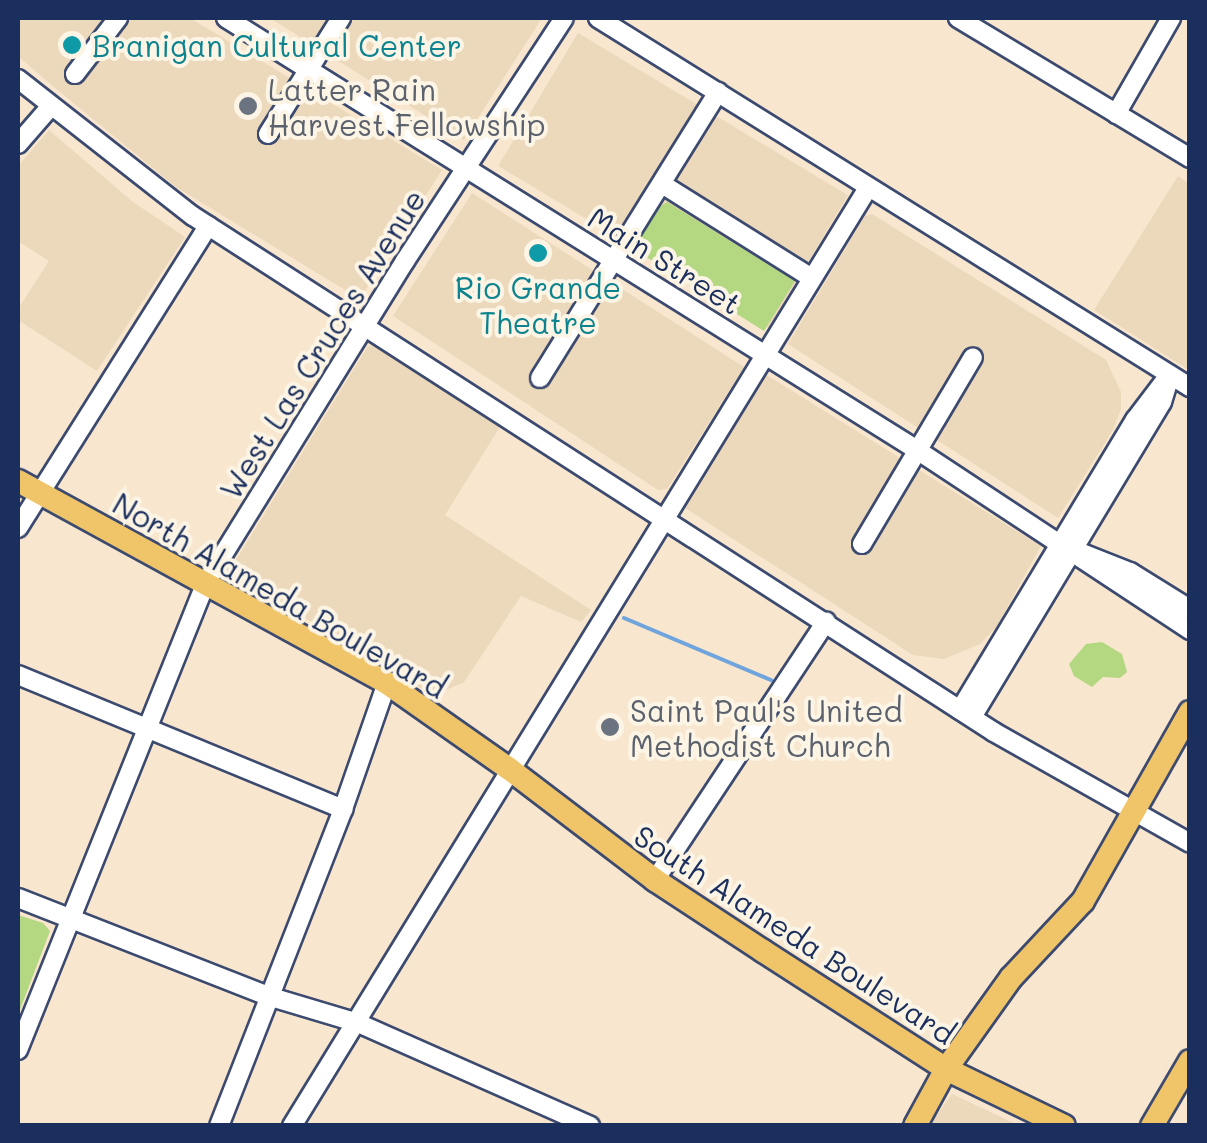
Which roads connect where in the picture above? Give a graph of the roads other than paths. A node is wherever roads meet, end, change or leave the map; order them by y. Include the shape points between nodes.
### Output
1 (118, 18) edge
2 (226, 18) edge
3 (341, 18) edge
4 (564, 18) edge
5 (598, 18) edge
6 (1171, 18) edge
7 (966, 20) edge
8 (309, 69) junction
9 (75, 74) dead end
10 (18, 79) edge
11 (718, 92) junction
12 (50, 106) junction
13 (1116, 114) junction
14 (268, 134) dead end
15 (18, 144) edge
16 (1190, 158) edge
17 (466, 167) junction
18 (662, 184) junction
19 (868, 188) junction
20 (208, 226) junction
21 (614, 260) junction
22 (812, 278) junction
23 (365, 325) junction
24 (764, 355) junction
25 (974, 357) dead end
26 (1170, 374) junction
27 (540, 378) dead end
28 (1190, 387) edge
29 (917, 450) junction
30 (27, 487) edge
31 (663, 517) junction
32 (18, 528) edge
33 (862, 544) dead end
34 (1068, 547) junction
35 (206, 582) junction
36 (1190, 610) edge
37 (826, 622) junction
38 (1190, 630) edge
39 (18, 675) edge
40 (387, 683) junction
41 (1190, 712) edge
42 (966, 714) junction
43 (149, 726) junction
44 (508, 768) junction
45 (343, 809) junction
46 (1136, 812) junction
47 (1190, 843) edge
48 (656, 880) junction
49 (18, 898) edge
50 (69, 918) junction
51 (271, 996) junction
52 (358, 1023) junction
53 (18, 1050) edge
54 (1190, 1061) edge
55 (946, 1069) junction
56 (219, 1126) edge
57 (292, 1126) edge
58 (590, 1126) edge
59 (915, 1126) edge
60 (1064, 1126) edge
61 (1152, 1126) edge

1 - 9 street
2 - 8 street, Main Street
3 - 8 street
4 - 17 street, West Las Cruces Avenue
5 - 11 street
6 - 13 street
7 - 13 street
8 - 14 street
8 - 17 street, Main Street
10 - 12 street
11 - 18 street
11 - 19 street
12 - 15 street
12 - 20 street
13 - 16 street
17 - 21 street, Main Street
17 - 23 street, West Las Cruces Avenue
18 - 21 street
18 - 22 street
19 - 22 street
19 - 26 street
20 - 23 street
20 - 30 street
21 - 24 street, Main Street
21 - 27 street
22 - 24 street
23 - 31 street
23 - 35 street, West Las Cruces Avenue
24 - 29 street, Main Street
24 - 31 street
25 - 29 street
26 - 28 street
26 - 34 street via 1162,402
29 - 33 street
29 - 34 street, Main Street
30 - 32 street
30 - 35 main road, North Alameda Boulevard
31 - 37 street
31 - 44 street
34 - 36 street via 1130,572
34 - 38 street
34 - 42 street
35 - 40 main road, North Alameda Boulevard
35 - 43 street, West Las Cruces Avenue
37 - 42 street
37 - 48 street
39 - 43 street
40 - 44 main road, North Alameda Boulevard
40 - 45 street
41 - 46 main road
42 - 46 street
43 - 45 street
43 - 50 street, West Las Cruces Avenue
44 - 48 main road, South Alameda Boulevard
44 - 52 street
45 - 51 street
46 - 47 street
46 - 55 main road via 1083,900 1011,978
48 - 55 main road, South Alameda Boulevard
49 - 50 street
50 - 51 street
50 - 53 street, West Las Cruces Avenue
51 - 52 street
51 - 56 street
52 - 57 street
52 - 58 street
54 - 61 main road
55 - 59 main road
55 - 60 main road, South Alameda Boulevard

